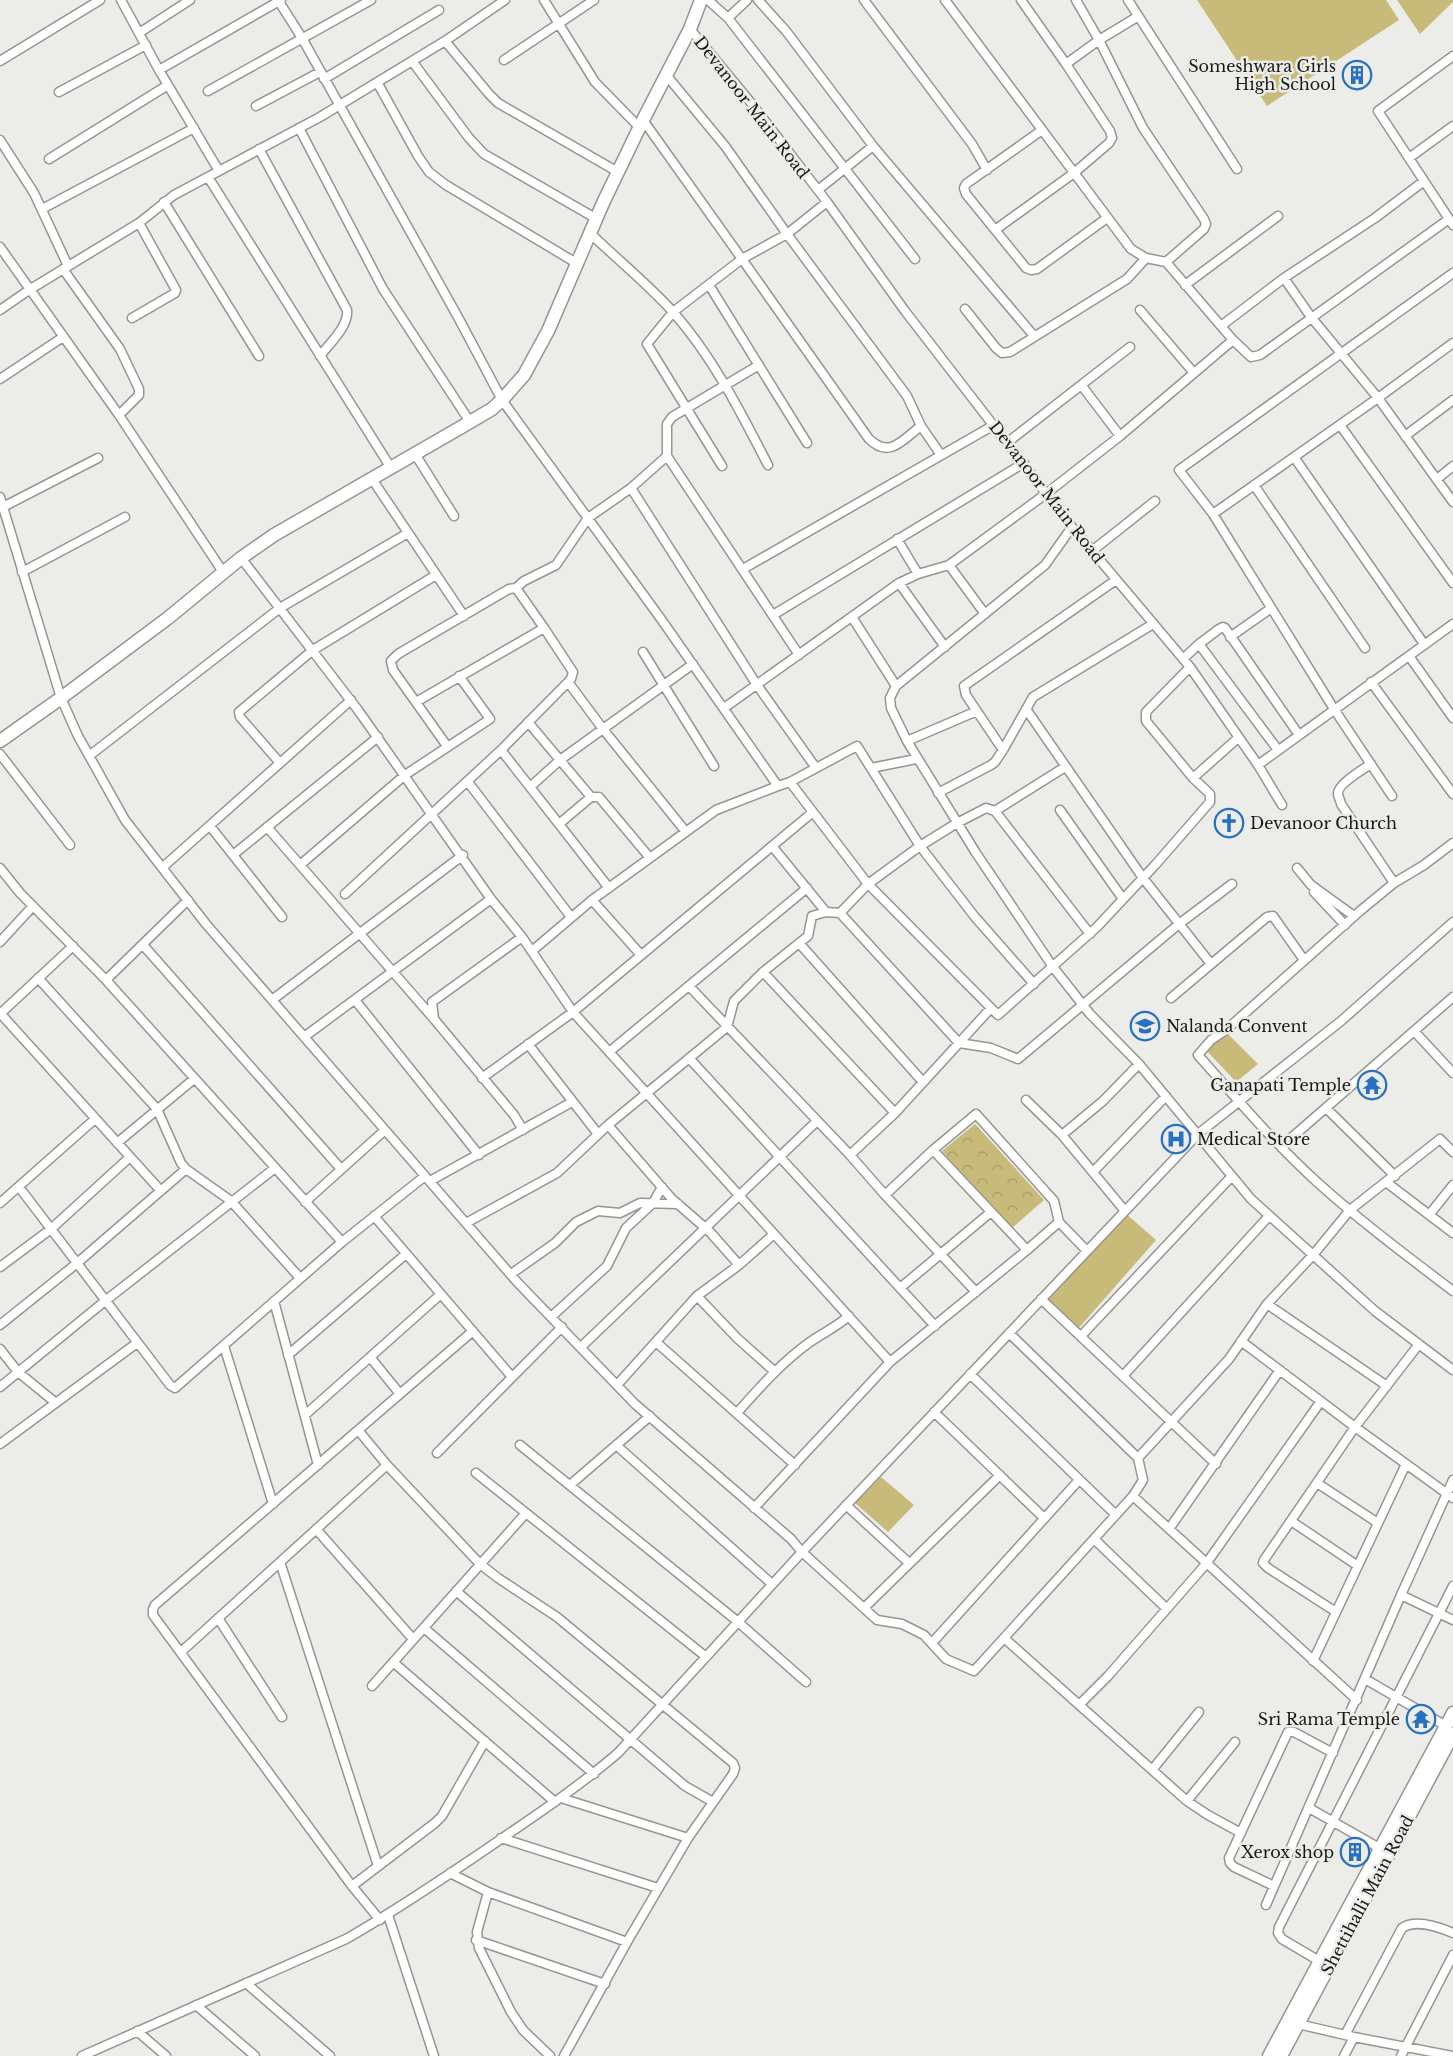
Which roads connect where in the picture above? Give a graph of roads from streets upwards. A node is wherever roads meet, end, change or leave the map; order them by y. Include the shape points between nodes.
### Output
1 (100, 0) edge
2 (121, 0) edge
3 (190, 0) edge
4 (279, 0) edge
5 (371, 0) edge
6 (505, 0) edge
7 (544, 0) edge
8 (594, 0) edge
9 (701, 0) edge
10 (708, 0) edge
11 (747, 0) edge
12 (758, 0) edge
13 (864, 0) edge
14 (945, 0) edge
15 (1022, 0) edge
16 (1076, 0) edge
17 (1128, 0) edge
18 (492, 4) edge
19 (439, 10) dead end
20 (1137, 17) junction
21 (728, 18) junction
22 (557, 22) junction
23 (690, 29) junction
24 (139, 33) junction
25 (302, 38) junction
26 (1099, 40) junction
27 (445, 41) junction
28 (146, 45) junction
29 (1453, 56) edge
30 (504, 60) dead end
31 (0, 61) edge
32 (412, 61) junction
33 (1066, 64) junction
34 (159, 70) junction
35 (322, 75) junction
36 (667, 76) junction
37 (376, 82) junction
38 (168, 85) junction
39 (208, 91) dead end
40 (59, 92) dead end
41 (256, 106) dead end
42 (338, 106) junction
43 (641, 123) junction
44 (1453, 126) edge
45 (194, 128) junction
46 (299, 128) junction
47 (1042, 130) junction
48 (0, 140) edge
49 (873, 146) junction
50 (260, 149) junction
51 (1409, 158) junction
52 (49, 159) dead end
53 (846, 167) junction
54 (1237, 169) dead end
55 (987, 170) junction
56 (219, 171) junction
57 (618, 172) junction
58 (1074, 173) junction
59 (208, 177) junction
60 (1424, 181) junction
61 (818, 190) junction
62 (164, 202) junction
63 (827, 202) junction
64 (42, 209) junction
65 (1278, 216) dead end
66 (1107, 218) junction
67 (597, 219) junction
68 (1451, 222) edge
69 (139, 223) junction
70 (995, 230) junction
71 (591, 234) junction
72 (787, 234) junction
73 (0, 247) edge
74 (1146, 258) junction
75 (742, 259) junction
76 (915, 259) dead end
77 (1166, 262) junction
78 (578, 264) junction
79 (65, 268) junction
80 (1453, 273) edge
81 (1284, 278) junction
82 (709, 285) junction
83 (1185, 285) junction
84 (29, 290) junction
85 (965, 309) dead end
86 (0, 310) edge
87 (1140, 310) dead end
88 (673, 312) junction
89 (1311, 317) junction
90 (132, 318) dead end
91 (1221, 326) junction
92 (1035, 336) junction
93 (63, 337) junction
94 (1233, 340) junction
95 (1453, 343) edge
96 (1131, 347) dead end
97 (1341, 354) junction
98 (259, 356) dead end
99 (320, 356) junction
100 (759, 365) junction
101 (1194, 373) junction
102 (0, 379) edge
103 (725, 384) junction
104 (1082, 386) junction
105 (1378, 398) junction
106 (502, 400) junction
107 (1453, 400) edge
108 (686, 407) junction
109 (119, 416) junction
110 (470, 422) junction
111 (1340, 424) junction
112 (994, 425) junction
113 (921, 426) junction
114 (1120, 436) junction
115 (1406, 436) junction
116 (1008, 442) junction
117 (807, 443) dead end
118 (415, 454) junction
119 (941, 455) junction
120 (667, 456) junction
121 (1294, 457) junction
122 (98, 458) dead end
123 (1023, 463) junction
124 (768, 465) dead end
125 (722, 466) dead end
126 (1453, 466) edge
127 (391, 468) junction
128 (372, 479) junction
129 (1437, 479) junction
130 (1254, 485) junction
131 (631, 488) junction
132 (1047, 493) junction
133 (0, 497) edge
134 (1155, 501) dead end
135 (1453, 501) edge
136 (3, 507) junction
137 (1213, 514) junction
138 (454, 516) dead end
139 (125, 517) dead end
140 (588, 518) junction
141 (1072, 527) junction
142 (408, 533) junction
143 (897, 539) junction
144 (1092, 551) junction
145 (241, 558) junction
146 (949, 565) junction
147 (743, 569) junction
148 (22, 572) junction
149 (224, 572) junction
150 (918, 574) junction
151 (436, 575) junction
152 (1116, 580) junction
153 (899, 583) junction
154 (1453, 583) edge
155 (516, 588) junction
156 (280, 608) junction
157 (1270, 609) junction
158 (985, 614) junction
159 (773, 615) junction
160 (464, 616) junction
161 (852, 617) junction
162 (1153, 624) junction
163 (544, 628) junction
164 (1451, 629) edge
165 (1230, 637) junction
166 (1199, 644) junction
167 (1425, 644) junction
168 (945, 647) junction
169 (1365, 648) dead end
170 (313, 650) junction
171 (643, 652) dead end
172 (799, 655) junction
173 (1408, 656) junction
174 (1183, 659) junction
175 (693, 664) junction
176 (1190, 667) junction
177 (459, 676) junction
178 (568, 682) junction
179 (1371, 682) junction
180 (757, 685) junction
181 (664, 686) junction
182 (896, 686) junction
183 (61, 698) junction
184 (351, 700) junction
185 (416, 702) junction
186 (724, 708) junction
187 (1026, 709) junction
188 (1334, 709) junction
189 (977, 711) junction
190 (1453, 718) edge
191 (528, 722) junction
192 (603, 729) junction
193 (1299, 735) junction
194 (378, 736) junction
195 (1238, 738) junction
196 (0, 741) edge
197 (907, 741) junction
198 (447, 746) junction
199 (501, 750) junction
200 (1003, 750) junction
201 (1278, 750) junction
202 (0, 754) edge
203 (89, 756) junction
204 (916, 759) junction
205 (560, 760) junction
206 (280, 763) junction
207 (1371, 764) junction
208 (1258, 765) junction
209 (714, 766) dead end
210 (1065, 767) junction
211 (816, 768) junction
212 (871, 768) junction
213 (405, 775) junction
214 (1192, 778) junction
215 (468, 782) junction
216 (790, 782) junction
217 (778, 786) junction
218 (530, 787) junction
219 (938, 793) junction
220 (1453, 794) edge
221 (1392, 796) dead end
222 (591, 797) junction
223 (1282, 805) dead end
224 (1060, 810) dead end
225 (996, 811) junction
226 (813, 813) junction
227 (433, 814) junction
228 (957, 823) junction
229 (559, 824) junction
230 (210, 826) junction
231 (267, 827) junction
232 (686, 832) junction
233 (1453, 843) edge
234 (70, 845) dead end
235 (772, 846) junction
236 (920, 846) junction
237 (233, 855) junction
238 (463, 855) junction
239 (650, 858) junction
240 (300, 865) junction
241 (163, 867) junction
242 (0, 868) edge
243 (1297, 868) dead end
244 (1143, 878) junction
245 (1394, 883) junction
246 (868, 884) junction
247 (1232, 884) dead end
248 (609, 888) junction
249 (807, 888) junction
250 (1311, 889) dead end
251 (345, 894) dead end
252 (492, 899) junction
253 (1123, 899) junction
254 (188, 900) junction
255 (592, 900) junction
256 (33, 906) junction
257 (826, 912) junction
258 (840, 913) junction
259 (1354, 916) junction
260 (282, 917) dead end
261 (571, 917) junction
262 (1453, 922) edge
263 (1179, 924) junction
264 (1345, 925) junction
265 (359, 933) junction
266 (1090, 934) junction
267 (522, 937) junction
268 (0, 942) edge
269 (799, 943) junction
270 (143, 945) junction
271 (73, 946) junction
272 (532, 951) junction
273 (641, 955) junction
274 (1304, 960) junction
275 (1211, 964) junction
276 (1053, 967) junction
277 (392, 972) junction
278 (763, 972) junction
279 (38, 978) junction
280 (106, 980) junction
281 (1034, 984) junction
282 (689, 986) junction
283 (1453, 997) edge
284 (1171, 998) dead end
285 (272, 1000) junction
286 (355, 1000) junction
287 (1082, 1004) junction
288 (991, 1008) junction
289 (573, 1012) junction
290 (0, 1013) edge
291 (434, 1020) junction
292 (727, 1027) junction
293 (1414, 1031) junction
294 (304, 1037) junction
295 (959, 1043) junction
296 (528, 1044) junction
297 (609, 1052) junction
298 (689, 1058) junction
299 (1139, 1064) junction
300 (1453, 1073) edge
301 (482, 1078) junction
302 (194, 1079) junction
303 (923, 1082) junction
304 (647, 1093) junction
305 (1166, 1096) junction
306 (1026, 1100) dead end
307 (572, 1102) junction
308 (1240, 1102) junction
309 (1326, 1108) junction
310 (157, 1109) junction
311 (895, 1113) junction
312 (95, 1119) junction
313 (818, 1121) junction
314 (608, 1125) junction
315 (385, 1130) junction
316 (523, 1130) junction
317 (598, 1134) junction
318 (1198, 1134) junction
319 (1062, 1135) junction
320 (117, 1143) junction
321 (1282, 1146) junction
322 (933, 1150) junction
323 (1453, 1152) edge
324 (479, 1155) junction
325 (850, 1155) junction
326 (130, 1157) junction
327 (780, 1157) junction
328 (275, 1168) junction
329 (186, 1169) junction
330 (341, 1169) junction
331 (1093, 1172) junction
332 (1232, 1176) junction
333 (1395, 1176) junction
334 (428, 1179) junction
335 (1386, 1182) junction
336 (1453, 1185) edge
337 (19, 1187) junction
338 (662, 1187) junction
339 (161, 1191) junction
340 (885, 1195) junction
341 (740, 1196) junction
342 (231, 1201) junction
343 (305, 1202) junction
344 (0, 1203) edge
345 (653, 1203) junction
346 (678, 1204) junction
347 (1125, 1210) junction
348 (1350, 1210) junction
349 (991, 1212) junction
350 (620, 1213) junction
351 (1429, 1215) junction
352 (374, 1216) junction
353 (1269, 1216) junction
354 (1059, 1222) junction
355 (466, 1224) junction
356 (626, 1228) junction
357 (706, 1228) junction
358 (51, 1229) junction
359 (1453, 1233) edge
360 (774, 1234) junction
361 (342, 1242) junction
362 (1027, 1250) junction
363 (1087, 1251) junction
364 (406, 1254) junction
365 (940, 1254) junction
366 (1313, 1255) junction
367 (76, 1264) junction
368 (739, 1265) junction
369 (0, 1267) edge
370 (511, 1274) junction
371 (300, 1278) junction
372 (900, 1288) junction
373 (1453, 1291) edge
374 (976, 1292) junction
375 (441, 1294) junction
376 (697, 1296) junction
377 (1041, 1299) junction
378 (105, 1301) junction
379 (274, 1301) junction
380 (1267, 1304) junction
381 (849, 1316) junction
382 (551, 1317) junction
383 (0, 1325) edge
384 (935, 1326) junction
385 (562, 1327) junction
386 (473, 1331) junction
387 (1009, 1333) junction
388 (1081, 1336) junction
389 (1241, 1341) junction
390 (656, 1342) junction
391 (137, 1343) junction
392 (1419, 1344) junction
393 (224, 1346) junction
394 (581, 1347) junction
395 (0, 1349) edge
396 (288, 1355) junction
397 (370, 1357) junction
398 (890, 1362) junction
399 (1280, 1370) junction
400 (1453, 1370) edge
401 (774, 1371) junction
402 (18, 1372) junction
403 (970, 1374) junction
404 (1123, 1376) junction
405 (512, 1377) junction
406 (617, 1385) junction
407 (1387, 1386) junction
408 (0, 1387) edge
409 (400, 1394) junction
410 (1321, 1401) junction
411 (56, 1403) junction
412 (934, 1412) junction
413 (737, 1413) junction
414 (304, 1415) junction
415 (650, 1416) junction
416 (1170, 1422) junction
417 (1355, 1427) junction
418 (358, 1430) junction
419 (0, 1444) edge
420 (520, 1445) dead end
421 (616, 1445) junction
422 (437, 1453) dead end
423 (1138, 1458) junction
424 (1216, 1464) junction
425 (1406, 1464) junction
426 (318, 1465) junction
427 (387, 1465) junction
428 (795, 1465) junction
429 (476, 1473) dead end
430 (1000, 1474) junction
431 (1078, 1480) junction
432 (1453, 1480) edge
433 (1317, 1483) junction
434 (570, 1485) junction
435 (1133, 1496) junction
436 (1449, 1496) edge
437 (273, 1504) junction
438 (846, 1505) junction
439 (754, 1508) junction
440 (526, 1513) junction
441 (1116, 1515) junction
442 (1043, 1517) junction
443 (1291, 1521) junction
444 (1378, 1523) junction
445 (316, 1529) junction
446 (1169, 1529) junction
447 (1094, 1539) junction
448 (801, 1552) junction
449 (280, 1562) junction
450 (909, 1563) junction
451 (480, 1564) junction
452 (1206, 1564) junction
453 (1358, 1566) junction
454 (772, 1584) junction
455 (1453, 1586) edge
456 (456, 1591) junction
457 (1401, 1595) junction
458 (864, 1608) junction
459 (1167, 1609) junction
460 (1336, 1612) junction
461 (1439, 1613) junction
462 (218, 1618) junction
463 (1453, 1620) edge
464 (737, 1621) junction
465 (424, 1628) junction
466 (1004, 1638) junction
467 (413, 1639) junction
468 (932, 1643) junction
469 (181, 1652) junction
470 (705, 1656) junction
471 (1314, 1661) junction
472 (393, 1662) junction
473 (1365, 1679) junction
474 (806, 1682) dead end
475 (372, 1686) dead end
476 (1396, 1697) junction
477 (1357, 1700) junction
478 (663, 1704) junction
479 (1079, 1705) junction
480 (1199, 1712) dead end
481 (1453, 1713) edge
482 (282, 1717) dead end
483 (1450, 1730) edge
484 (630, 1740) junction
485 (485, 1741) junction
486 (1235, 1742) dead end
487 (1333, 1753) junction
488 (1152, 1770) junction
489 (594, 1774) junction
490 (558, 1800) junction
491 (1187, 1801) junction
492 (713, 1802) junction
493 (1309, 1808) junction
494 (1334, 1822) junction
495 (1241, 1833) junction
496 (501, 1838) junction
497 (688, 1838) junction
498 (1381, 1849) junction
499 (378, 1866) junction
500 (450, 1873) junction
501 (352, 1886) junction
502 (1274, 1886) junction
503 (658, 1888) junction
504 (488, 1892) junction
505 (1266, 1905) dead end
506 (384, 1917) junction
507 (1453, 1933) edge
508 (477, 1940) junction
509 (627, 1942) junction
510 (1453, 1955) edge
511 (1321, 1962) junction
512 (246, 1983) junction
513 (605, 1984) junction
514 (196, 2005) junction
515 (1298, 2024) junction
516 (137, 2031) junction
517 (1345, 2035) junction
518 (1354, 2037) junction
519 (1406, 2046) junction
520 (82, 2056) edge
521 (166, 2056) edge
522 (255, 2056) edge
523 (330, 2056) edge
524 (434, 2056) edge
525 (550, 2056) edge
526 (564, 2056) edge
527 (1269, 2056) edge
528 (1281, 2056) edge
529 (1344, 2056) edge
530 (1401, 2056) edge
531 (1453, 2056) edge

1 - 31 street
2 - 24 street
3 - 24 street
4 - 25 street
4 - 34 street
5 - 25 street
6 - 18 street
7 - 22 street
8 - 22 street
9 - 23 street
10 - 21 street
11 - 21 street
12 - 49 street
13 - 55 street via 972,144
14 - 47 street
15 - 33 street
16 - 26 street
17 - 20 street
18 - 27 street
19 - 35 street
20 - 26 street
20 - 54 street
21 - 53 street
22 - 30 street
22 - 43 street via 595,82
23 - 36 street
23 - 61 street, Devanoor Main Road
24 - 28 street
25 - 35 street
25 - 39 street
26 - 33 street
26 - 77 street via 1143,128 1206,224
27 - 32 street
27 - 57 street via 498,103
28 - 34 street
28 - 40 street
29 - 51 street via 1378,111
32 - 37 street
32 - 67 street via 484,154
33 - 58 street via 1112,138
34 - 38 street
35 - 41 street
35 - 42 street
36 - 43 street
36 - 72 street via 724,146
37 - 42 street
37 - 78 street via 429,172
38 - 45 street
38 - 52 street
42 - 46 street
42 - 106 street
43 - 57 street
43 - 75 street
44 - 51 street
45 - 56 street
45 - 64 street
46 - 50 street
46 - 110 street via 383,290
47 - 55 street
47 - 58 street
48 - 64 street
49 - 53 street
49 - 92 street
50 - 56 street
50 - 99 street via 347,310 345,323
51 - 60 street
53 - 61 street
53 - 76 street
55 - 70 street via 964,188
56 - 59 street
57 - 67 street
58 - 66 street
58 - 70 street
59 - 62 street
59 - 99 street
60 - 68 street
60 - 81 street
61 - 63 street, Devanoor Main Road
62 - 69 street
62 - 98 street
63 - 72 street
63 - 112 street, Devanoor Main Road
64 - 79 street
65 - 83 street
66 - 70 street via 1032,270 1026,268
66 - 74 street via 1131,249
67 - 71 street
68 - 89 street
69 - 79 street
69 - 90 street via 177,290
71 - 78 street
71 - 88 street
72 - 75 street
72 - 113 street via 907,396
73 - 84 street
74 - 77 street
74 - 92 street via 1123,282
75 - 82 street
75 - 113 street via 868,439 882,449 890,449
77 - 83 street
78 - 106 street via 524,375
79 - 84 street
79 - 109 street via 120,349 139,389 139,395
80 - 97 street
81 - 89 street
81 - 91 street
82 - 88 street
82 - 100 street
83 - 91 street
84 - 86 street
84 - 93 street
85 - 92 street via 1002,353
87 - 101 street
88 - 103 street
88 - 108 street via 647,344
89 - 94 street via 1260,355 1251,357
89 - 97 street
91 - 94 street
93 - 102 street
93 - 109 street
94 - 101 street
95 - 105 street
96 - 104 street
97 - 105 street
97 - 137 street via 1179,470
99 - 127 street
100 - 103 street
100 - 117 street
101 - 114 street
103 - 108 street
103 - 124 street
104 - 114 street
104 - 116 street
105 - 111 street
105 - 115 street
106 - 110 street
106 - 140 street
107 - 115 street
108 - 120 street via 669,419
108 - 125 street
109 - 149 street
110 - 118 street
111 - 121 street
111 - 154 street
112 - 116 street, Devanoor Main Road
112 - 119 street
113 - 119 street
114 - 132 street
115 - 129 street
116 - 123 street, Devanoor Main Road
118 - 127 street
118 - 138 street
119 - 147 street
120 - 131 street
120 - 147 street
121 - 130 street
121 - 167 street
122 - 136 street
123 - 132 street, Devanoor Main Road
123 - 143 street
126 - 129 street
127 - 128 street
128 - 142 street
128 - 145 street
129 - 135 street
130 - 137 street
130 - 169 street
131 - 140 street
131 - 180 street
132 - 141 street, Devanoor Main Road
132 - 146 street
133 - 136 street
134 - 144 street
136 - 148 street
137 - 157 street
139 - 148 street
140 - 155 street via 556,565
140 - 175 street
141 - 144 street, Devanoor Main Road
141 - 158 street via 1045,565
142 - 151 street
142 - 156 street
143 - 150 street
143 - 159 street
144 - 152 street, Devanoor Main Road
145 - 149 street
145 - 156 street
146 - 150 street
146 - 158 street
147 - 159 street
148 - 183 street
149 - 183 street
150 - 153 street
151 - 160 street
151 - 170 street
152 - 162 street, Devanoor Main Road
152 - 189 street via 964,686
153 - 161 street
153 - 168 street
155 - 160 street
155 - 163 street
156 - 170 street
156 - 203 street
157 - 165 street
157 - 188 street
158 - 168 street
159 - 172 street
160 - 185 street via 391,661
161 - 172 street
161 - 182 street
162 - 174 street, Devanoor Main Road
162 - 187 street via 1033,697
163 - 177 street
163 - 178 street via 573,672
164 - 167 street
165 - 166 street via 1223,627
165 - 193 street
166 - 174 street
166 - 201 street
167 - 173 street
168 - 182 street
170 - 184 street
170 - 206 street via 239,712
171 - 181 street
172 - 180 street
173 - 179 street
173 - 190 street
174 - 176 street, Devanoor Main Road
175 - 181 street
175 - 186 street
176 - 195 street, Devanoor Main Road
176 - 214 street via 1146,712 1146,721
177 - 185 street
177 - 198 street via 490,720
178 - 191 street
178 - 192 street
179 - 188 street
179 - 220 street
180 - 186 street
180 - 211 street
181 - 192 street
181 - 209 street
182 - 197 street via 890,698 891,708
183 - 196 street
183 - 203 street
184 - 194 street
184 - 206 street
185 - 198 street
186 - 217 street
187 - 200 street
187 - 210 street
188 - 193 street
188 - 207 street
189 - 197 street
189 - 200 street
191 - 199 street
191 - 205 street
192 - 205 street
192 - 232 street
193 - 201 street
194 - 213 street
194 - 231 street
195 - 208 street, Devanoor Main Road
195 - 214 street
197 - 204 street
198 - 213 street
199 - 215 street
199 - 218 street
200 - 219 street via 991,765
201 - 208 street
202 - 234 street
203 - 241 street via 125,820
204 - 212 street
204 - 219 street
205 - 218 street
205 - 222 street
206 - 230 street
207 - 221 street
207 - 245 street via 1344,784 1338,795
208 - 223 street, Devanoor Main Road
210 - 225 street
210 - 244 street
211 - 212 street via 857,746
211 - 216 street
212 - 236 street
213 - 227 street
213 - 240 street
214 - 244 street via 1210,795 1210,802
215 - 227 street
215 - 261 street
216 - 217 street
216 - 226 street
217 - 232 street via 716,810
218 - 229 street
219 - 228 street
222 - 229 street
222 - 239 street via 606,802
224 - 253 street
225 - 228 street via 986,808
225 - 266 street
226 - 235 street
226 - 246 street
227 - 238 street
227 - 251 street
228 - 236 street
228 - 276 street
229 - 248 street
230 - 237 street
230 - 241 street
231 - 237 street
231 - 240 street
232 - 239 street
233 - 245 street
235 - 249 street
235 - 273 street
236 - 246 street
236 - 281 street
237 - 260 street
238 - 252 street
238 - 265 street
239 - 248 street
240 - 265 street
241 - 254 street
242 - 256 street
243 - 259 street via 1311,885
244 - 253 street
244 - 263 street
245 - 259 street
246 - 258 street
246 - 288 street
247 - 263 street
248 - 255 street
249 - 257 street
249 - 282 street
250 - 264 street
252 - 267 street
252 - 277 street
253 - 266 street
254 - 270 street
254 - 285 street
255 - 261 street
255 - 273 street
256 - 268 street
256 - 271 street
257 - 258 street
257 - 269 street via 812,916 808,936
258 - 295 street
259 - 264 street
261 - 272 street
262 - 308 street via 1341,1021
263 - 275 street
263 - 287 street
264 - 274 street
265 - 277 street
265 - 285 street
266 - 276 street
267 - 272 street
267 - 291 street via 432,1002
269 - 278 street
269 - 303 street
270 - 280 street
270 - 330 street
271 - 279 street
271 - 280 street
272 - 289 street
273 - 289 street
274 - 275 street via 1273,916
274 - 308 street via 1198,1055
275 - 284 street
276 - 281 street
276 - 287 street
277 - 286 street
277 - 291 street
278 - 292 street via 734,1001
278 - 311 street
279 - 290 street
279 - 310 street
280 - 302 street
281 - 288 street via 998,1015
282 - 292 street
282 - 297 street
283 - 293 street
285 - 294 street
286 - 294 street
286 - 324 street
287 - 295 street via 1018,1059 991,1048
287 - 299 street
288 - 295 street
289 - 296 street
289 - 297 street
290 - 312 street
291 - 301 street
292 - 298 street
292 - 313 street
293 - 300 street
293 - 309 street
294 - 315 street
295 - 303 street
296 - 301 street
296 - 307 street
297 - 304 street
298 - 304 street
298 - 327 street
299 - 305 street
299 - 319 street
301 - 316 street
302 - 310 street
302 - 328 street
303 - 311 street
304 - 314 street
304 - 341 street
305 - 318 street
305 - 331 street
306 - 319 street
307 - 316 street
307 - 317 street
308 - 318 street
308 - 321 street
309 - 321 street
309 - 333 street
310 - 320 street
310 - 329 street
311 - 325 street
312 - 320 street
312 - 337 street
313 - 325 street
313 - 327 street
314 - 317 street
314 - 338 street
315 - 330 street
315 - 334 street
316 - 324 street
317 - 355 street via 557,1173
318 - 332 street
318 - 347 street
319 - 331 street
320 - 326 street
321 - 348 street
322 - 340 street
322 - 349 street
322 - 354 street via 976,1114 1054,1201
323 - 333 street via 1440,1139
324 - 334 street
325 - 340 street
326 - 339 street
326 - 358 street
327 - 341 street
327 - 372 street
328 - 342 street
328 - 343 street
329 - 339 street
329 - 342 street
330 - 343 street
331 - 347 street
332 - 353 street
332 - 388 street
333 - 335 street
334 - 352 street
334 - 355 street
335 - 348 street
335 - 351 street
336 - 351 street
337 - 344 street
337 - 358 street
338 - 345 street
338 - 346 street
339 - 367 street
340 - 365 street
341 - 357 street
341 - 360 street
342 - 371 street
342 - 378 street
343 - 361 street
345 - 346 street
345 - 350 street via 640,1203
345 - 356 street
346 - 357 street
347 - 363 street
348 - 366 street
348 - 373 street
349 - 362 street
349 - 365 street
350 - 356 street
350 - 370 street via 598,1211 576,1222 555,1243
351 - 359 street
352 - 361 street
352 - 364 street
353 - 366 street
353 - 404 street
354 - 362 street
354 - 363 street
355 - 370 street
356 - 382 street via 607,1266
357 - 368 street
357 - 394 street
358 - 367 street
358 - 369 street
360 - 368 street
360 - 381 street
361 - 371 street
362 - 374 street
363 - 377 street
364 - 375 street
364 - 396 street
365 - 372 street
365 - 374 street
366 - 380 street
366 - 392 street via 1375,1311
367 - 378 street
367 - 383 street
368 - 376 street
370 - 382 street
371 - 379 street
372 - 384 street
374 - 384 street
375 - 386 street
375 - 397 street
376 - 390 street
376 - 401 street
377 - 387 street
377 - 388 street
378 - 391 street
378 - 402 street
379 - 393 street
379 - 396 street
380 - 389 street
380 - 407 street
381 - 398 street
381 - 401 street
382 - 385 street
384 - 398 street
385 - 394 street
385 - 405 street
386 - 405 street
386 - 409 street
387 - 403 street
387 - 423 street
388 - 404 street
389 - 399 street
389 - 416 street
390 - 406 street
390 - 413 street
391 - 393 street via 175,1388
391 - 411 street
392 - 400 street
392 - 407 street
393 - 437 street
394 - 406 street
395 - 402 street
396 - 414 street
397 - 409 street
397 - 414 street
398 - 428 street
399 - 410 street
399 - 424 street
401 - 413 street
402 - 408 street
402 - 411 street
403 - 412 street
403 - 431 street
404 - 416 street
405 - 422 street
406 - 415 street
407 - 417 street
409 - 418 street
410 - 417 street
410 - 452 street
411 - 419 street
412 - 430 street
412 - 438 street
413 - 428 street
414 - 426 street
415 - 421 street
415 - 439 street
416 - 423 street
416 - 424 street
417 - 425 street
417 - 433 street
418 - 426 street
418 - 427 street
420 - 434 street
421 - 434 street
421 - 454 street
423 - 435 street via 1143,1480
424 - 446 street
425 - 436 street
425 - 444 street
426 - 437 street
427 - 445 street
427 - 451 street
428 - 439 street
429 - 440 street
430 - 442 street
430 - 450 street
431 - 441 street
431 - 442 street
432 - 436 street
433 - 443 street
433 - 444 street
434 - 464 street
435 - 441 street
435 - 446 street
436 - 457 street
437 - 469 street via 156,1605 153,1615
438 - 448 street
438 - 450 street
439 - 448 street
440 - 451 street
440 - 470 street
441 - 447 street
442 - 468 street
443 - 453 street
443 - 460 street via 1263,1563
444 - 453 street
445 - 449 street
445 - 467 street
446 - 452 street
447 - 459 street
447 - 466 street
448 - 454 street
448 - 458 street
449 - 462 street
449 - 499 street
450 - 458 street
451 - 456 street
451 - 478 street via 546,1608
452 - 459 street
452 - 471 street
453 - 460 street
454 - 464 street
455 - 461 street
456 - 465 street
456 - 484 street
457 - 461 street
457 - 473 street
458 - 468 street via 877,1620 902,1624
459 - 479 street
460 - 471 street
461 - 463 street
461 - 476 street
462 - 469 street
462 - 482 street
464 - 470 street
464 - 474 street
465 - 467 street
465 - 489 street
466 - 468 street via 975,1671 946,1659
466 - 479 street
467 - 472 street
469 - 501 street
470 - 478 street
471 - 477 street
472 - 475 street
472 - 485 street
473 - 476 street
473 - 477 street
476 - 483 street
476 - 494 street
477 - 487 street
478 - 484 street
478 - 492 street via 734,1762 733,1774
479 - 488 street
480 - 488 street
481 - 483 street, Shettihalli Main Road
483 - 498 street, Shettihalli Main Road
483 - 515 street, Shettihalli Main Road
484 - 489 street
484 - 492 street via 685,1786
485 - 490 street
485 - 499 street via 442,1815
486 - 491 street
487 - 493 street
487 - 495 street via 1288,1732
488 - 491 street
489 - 490 street
490 - 496 street
490 - 497 street
491 - 495 street
492 - 497 street
493 - 494 street
493 - 502 street
494 - 498 street
494 - 511 street via 1278,1933
495 - 502 street via 1230,1863
496 - 500 street
496 - 503 street
497 - 503 street
498 - 511 street, Shettihalli Main Road
499 - 501 street
500 - 504 street
500 - 506 street
501 - 506 street
502 - 505 street
503 - 509 street
504 - 508 street
504 - 509 street
506 - 512 street via 345,1939
506 - 524 street
507 - 517 street via 1427,1925 1409,1924 1402,1928
508 - 513 street
508 - 525 street via 511,2012
509 - 513 street
510 - 519 street
511 - 527 street, Shettihalli Main Road
512 - 514 street
512 - 523 street
513 - 526 street
514 - 516 street
514 - 522 street
515 - 517 street
515 - 528 street, Shettihalli Main Road
516 - 520 street
516 - 521 street
517 - 518 street
518 - 519 street
518 - 529 street
519 - 530 street
519 - 531 street

